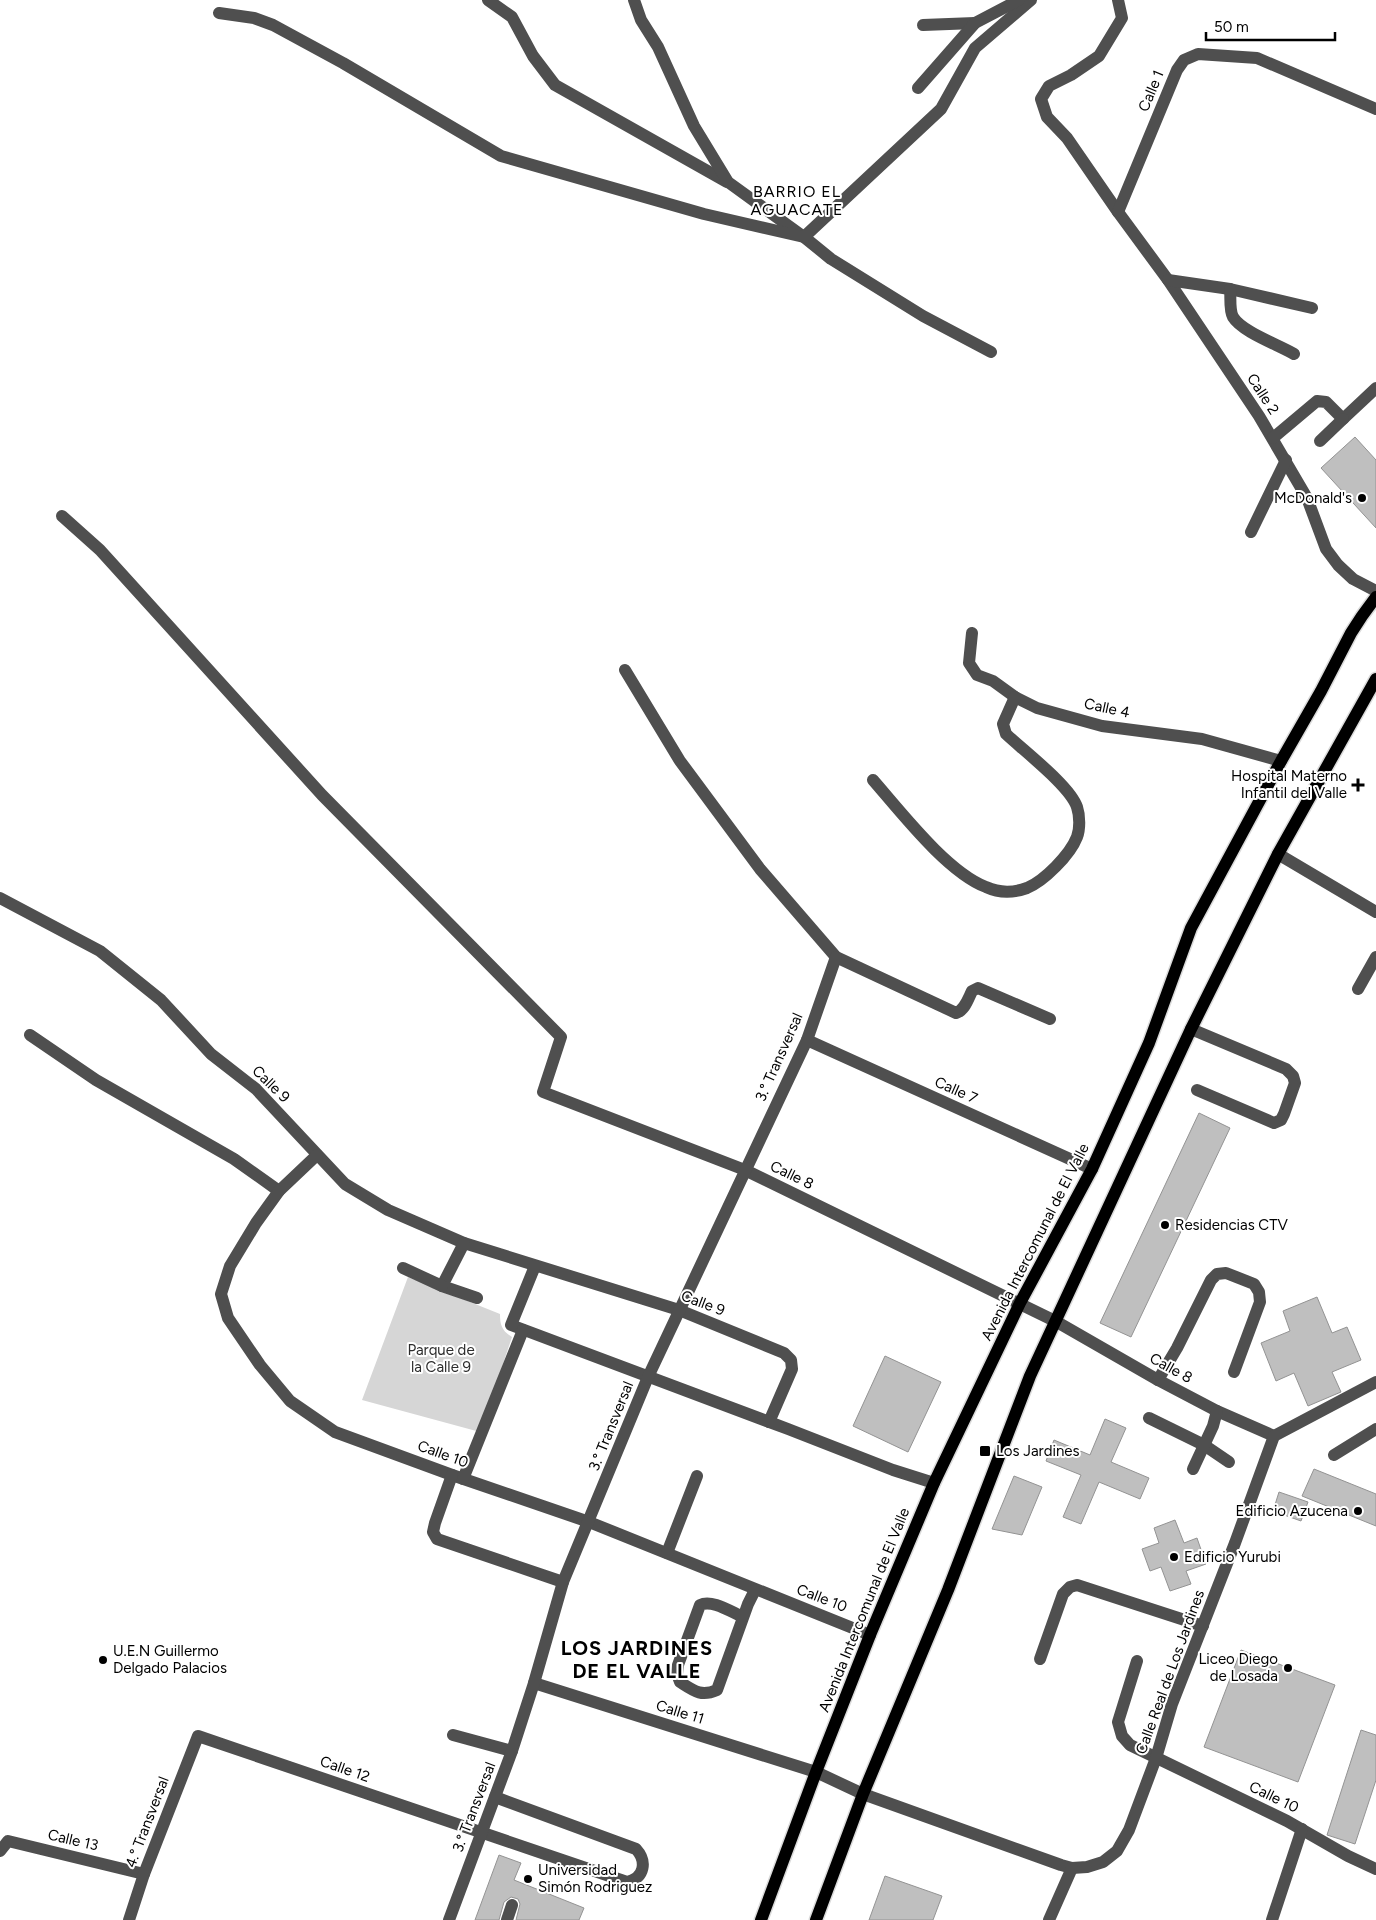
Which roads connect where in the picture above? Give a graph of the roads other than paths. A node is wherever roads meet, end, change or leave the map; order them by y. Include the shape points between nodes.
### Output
1 (488, 0) edge
2 (634, 0) edge
3 (1019, 0) edge
4 (1031, 0) edge
5 (1118, 0) edge
6 (219, 13) dead end
7 (976, 23) junction
8 (923, 25) dead end
9 (918, 88) dead end
10 (1376, 108) edge
11 (728, 182) junction
12 (1118, 212) junction
13 (804, 237) junction
14 (1168, 280) junction
15 (1230, 289) junction
16 (1312, 308) dead end
17 (991, 352) dead end
18 (1294, 354) dead end
19 (1376, 388) edge
20 (1343, 419) junction
21 (1273, 438) junction
22 (1320, 441) dead end
23 (1286, 460) junction
24 (62, 516) dead end
25 (1251, 532) dead end
26 (1376, 591) edge
27 (1376, 597) edge
28 (972, 633) dead end
29 (625, 670) dead end
30 (1376, 679) edge
31 (1015, 697) junction
32 (1281, 760) junction
33 (873, 780) dead end
34 (1278, 854) junction
35 (0, 898) edge
36 (1376, 912) edge
37 (836, 957) junction
38 (1376, 957) edge
39 (1358, 989) dead end
40 (1050, 1019) dead end
41 (1192, 1030) junction
42 (30, 1035) dead end
43 (807, 1040) junction
44 (1197, 1090) dead end
45 (317, 1155) junction
46 (1092, 1169) junction
47 (745, 1170) junction
48 (279, 1191) junction
49 (464, 1243) junction
50 (535, 1266) junction
51 (403, 1268) dead end
52 (442, 1286) junction
53 (478, 1298) dead end
54 (1020, 1303) junction
55 (679, 1310) junction
56 (1057, 1322) junction
57 (523, 1330) junction
58 (1234, 1372) dead end
59 (648, 1377) junction
60 (1158, 1380) junction
61 (1376, 1382) edge
62 (1217, 1411) junction
63 (1149, 1418) dead end
64 (769, 1422) junction
65 (1376, 1429) edge
66 (1274, 1436) junction
67 (1204, 1445) junction
68 (1334, 1455) dead end
69 (1229, 1462) dead end
70 (1193, 1469) dead end
71 (697, 1476) dead end
72 (458, 1477) junction
73 (934, 1483) junction
74 (589, 1522) junction
75 (667, 1553) junction
76 (563, 1582) junction
77 (755, 1590) junction
78 (743, 1616) junction
79 (1203, 1626) junction
80 (870, 1635) junction
81 (1040, 1660) dead end
82 (1137, 1661) dead end
83 (534, 1683) junction
84 (452, 1735) dead end
85 (198, 1736) joint
86 (512, 1751) junction
87 (1156, 1758) junction
88 (816, 1772) junction
89 (864, 1794) junction
90 (495, 1797) junction
91 (1302, 1828) junction
92 (481, 1832) junction
93 (0, 1851) edge
94 (1072, 1868) junction
95 (1376, 1869) edge
96 (144, 1874) junction
97 (512, 1905) dead end
98 (129, 1920) edge
99 (449, 1920) edge
100 (507, 1920) edge
101 (762, 1920) edge
102 (816, 1920) edge
103 (1049, 1920) edge
104 (1272, 1920) edge

1 - 11 street via 512,16 555,85
2 - 11 street via 694,126
3 - 7 street
4 - 13 street via 975,48 941,109
5 - 12 street, Calle 2 via 1122,18 1099,56 1050,86 1041,99 1047,117 1067,138
6 - 13 street via 254,18 273,25 501,156 704,214
7 - 8 street
7 - 9 street
10 - 12 street, Calle 1 via 1257,58 1198,54 1184,60 1177,70
11 - 13 street
12 - 14 street, Calle 2
13 - 17 street via 831,259
14 - 15 street
14 - 21 street, Calle 2
15 - 16 street
15 - 18 street via 1232,316 1246,328
19 - 20 street
20 - 21 street via 1326,402 1316,401
20 - 22 street
21 - 23 street, Calle 2
23 - 25 street
23 - 26 street, Calle 2 via 1307,498 1330,554 1353,580
24 - 47 street, Calle 8 via 100,550 322,795 560,1037 543,1092
27 - 32 main road, Avenida Intercomunal de El Valle via 1355,627
28 - 31 street, Calle 4 via 969,663 977,675 993,681
29 - 37 street via 680,761 760,870
30 - 34 main road
31 - 32 street, Calle 4 via 1037,708 1102,726 1202,739
31 - 33 street via 1003,724 1006,734 1069,791 1079,818 1077,838 1063,859 1028,888 1000,891 970,879 935,849
32 - 46 main road, Avenida Intercomunal de El Valle via 1191,928 1149,1043
34 - 36 street
34 - 41 main road
35 - 45 street, Calle 9 via 100,952 161,1000 211,1054 256,1089
37 - 40 street via 956,1013 972,991 978,988
37 - 43 street, 3.° Transversal
38 - 39 street
41 - 44 street via 1286,1069 1295,1083 1281,1120 1274,1123
41 - 56 main road
42 - 48 street via 96,1080 234,1158
43 - 46 street, Calle 7
43 - 47 street, 3.° Transversal
45 - 48 street, Calle 10
45 - 49 street, Calle 9 via 345,1184 388,1210
46 - 54 main road, Avenida Intercomunal de El Valle
47 - 54 street, Calle 8
47 - 55 street, 3.° Transversal
48 - 72 street, Calle 10 via 230,1266 221,1294 228,1318 290,1401 335,1432
49 - 50 street, Calle 9
49 - 52 street
50 - 55 street, Calle 9
50 - 57 street via 511,1325
51 - 52 street
52 - 53 street
54 - 56 street, Calle 8
54 - 73 main road, Avenida Intercomunal de El Valle
55 - 59 street, 3.° Transversal
55 - 64 street, Calle 9 via 784,1353 791,1360 792,1369
56 - 60 street, Calle 8
56 - 89 main road via 1030,1376 948,1590
57 - 59 street
57 - 72 street
58 - 60 street via 1260,1302 1254,1284 1226,1273 1217,1274 1210,1280
59 - 64 street
59 - 74 street, 3.° Transversal
60 - 62 street, Calle 8
61 - 66 street
62 - 66 street, Calle 8
62 - 67 street
63 - 67 street
64 - 73 street
65 - 68 street
66 - 79 street, Calle Real de Los Jardines
67 - 69 street
67 - 70 street
71 - 75 street
72 - 74 street, Calle 10
72 - 76 street via 435,1523 433,1532 437,1539
73 - 80 main road, Avenida Intercomunal de El Valle
74 - 75 street, Calle 10
74 - 76 street, 3.° Transversal
75 - 77 street, Calle 10
76 - 83 street, 3.° Transversal
77 - 78 street
77 - 80 street, Calle 10
78 - 78 street via 717,1690 708,1694 697,1693 680,1682 678,1665 700,1605 713,1604
79 - 81 street via 1077,1586 1070,1587 1063,1594
79 - 87 street, Calle Real de Los Jardines via 1172,1704
80 - 88 main road, Avenida Intercomunal de El Valle
82 - 87 street, Calle 10 via 1118,1722 1119,1730 1130,1746
83 - 86 street, 3.° Transversal
83 - 88 street, Calle 11
84 - 86 street
85 - 92 street, Calle 12
85 - 96 street, 4.° Transversal
86 - 90 street, 3.° Transversal
87 - 91 street, Calle 10
87 - 94 street, Calle Real de Los Jardines via 1117,1851 1103,1862
88 - 89 street, Calle 11
88 - 101 main road, Avenida Intercomunal de El Valle
89 - 94 street
89 - 102 main road
90 - 92 street, 3.° Transversal
90 - 92 street, Calle 12 via 636,1849 643,1862 639,1876 627,1882
91 - 95 street, Calle 10
91 - 104 street
92 - 99 street, 3.° Transversal
93 - 96 street, Calle 13 via 8,1841
94 - 103 street
96 - 98 street, 4.° Transversal
97 - 100 street

